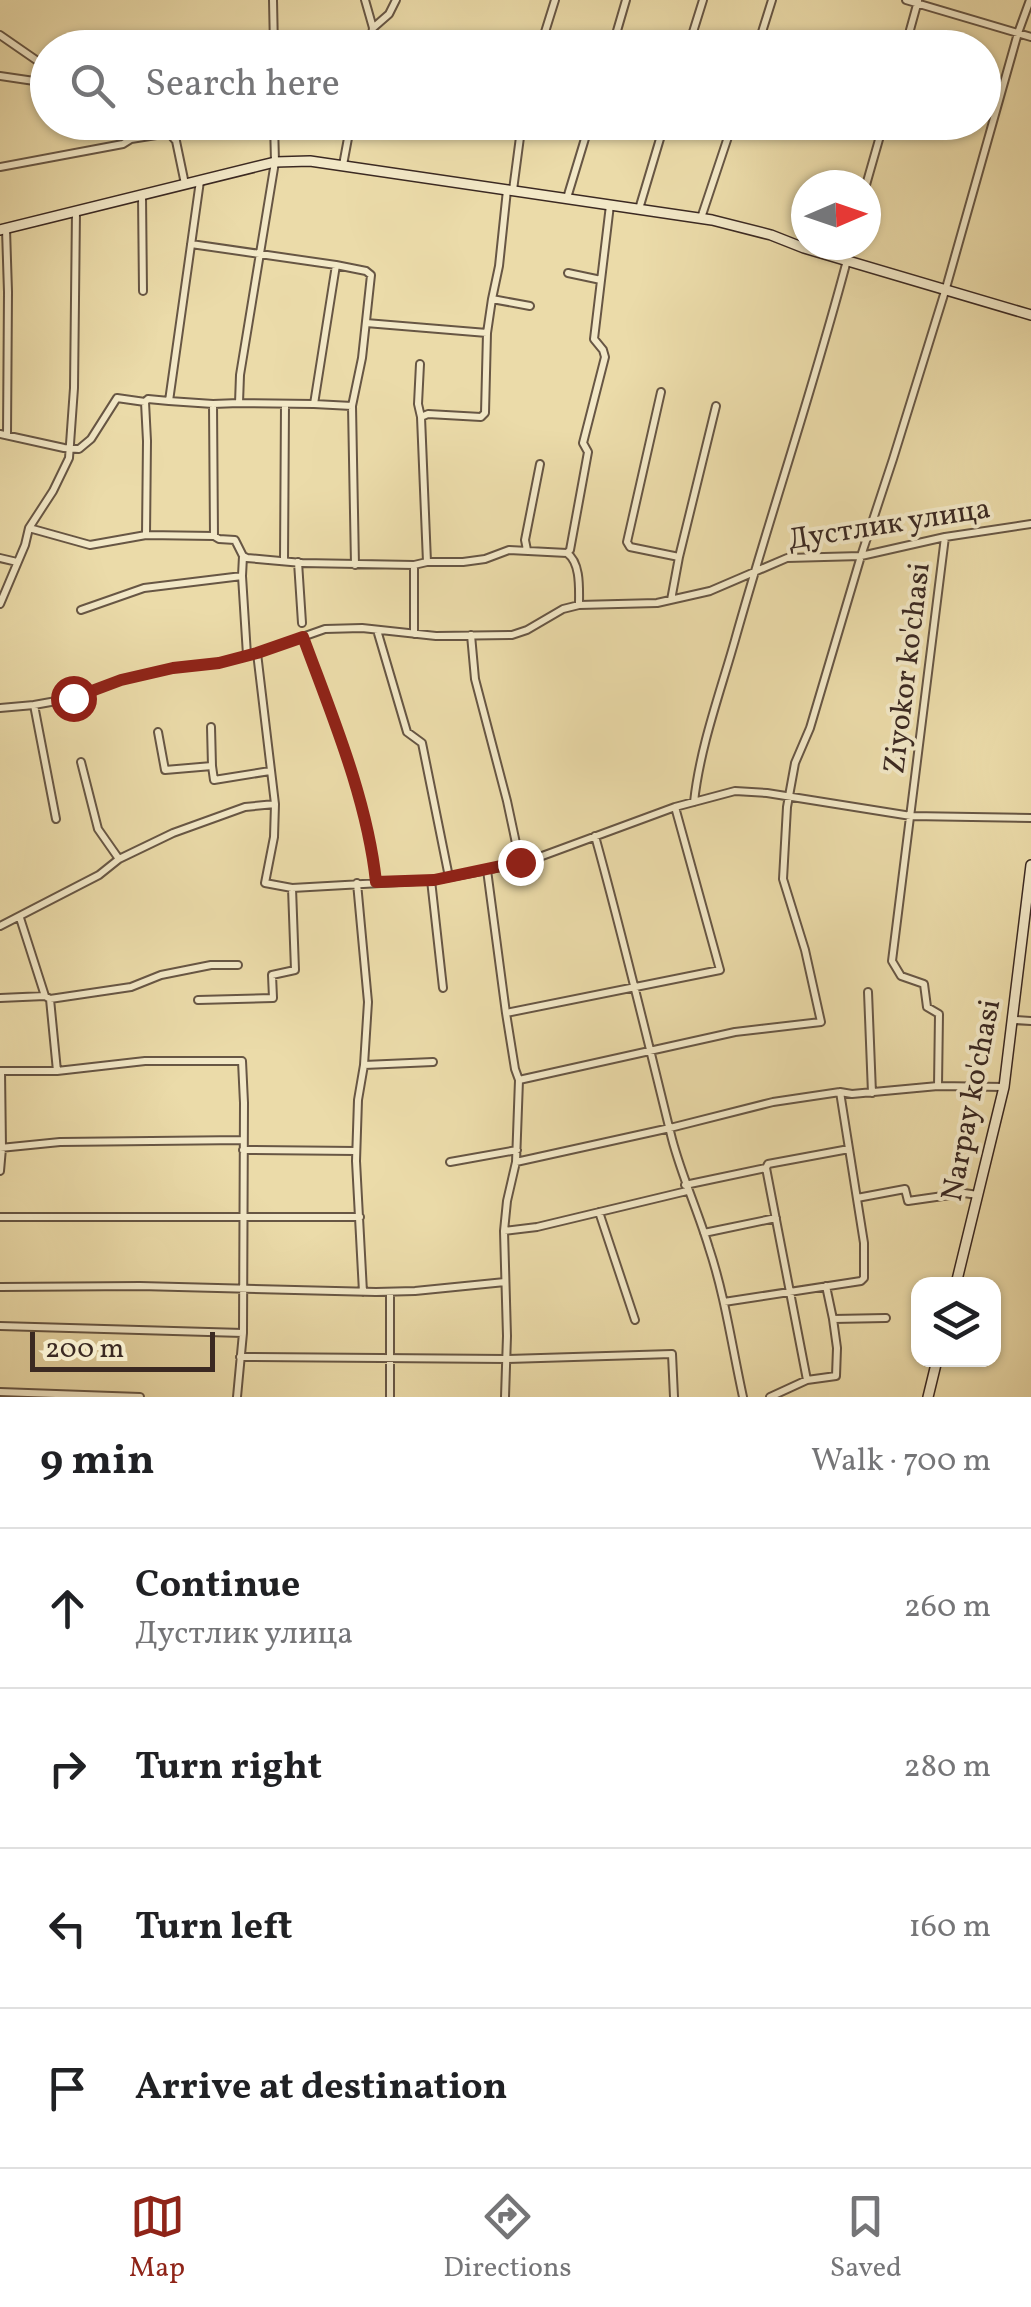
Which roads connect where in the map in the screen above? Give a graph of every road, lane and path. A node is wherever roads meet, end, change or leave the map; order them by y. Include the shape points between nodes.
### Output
1 (273, 0) edge
2 (365, 0) edge
3 (396, 0) edge
4 (555, 0) edge
5 (626, 0) edge
6 (703, 0) edge
7 (772, 0) edge
8 (906, 0) edge
9 (1030, 0) edge
10 (918, 2) edge
11 (372, 28) joint
12 (274, 30) edge
13 (546, 30) edge
14 (617, 30) edge
15 (694, 30) edge
16 (763, 30) edge
17 (909, 30) edge
18 (1018, 33) junction
19 (0, 35) edge
20 (1031, 37) edge
21 (30, 56) edge
22 (0, 76) edge
23 (30, 80) edge
24 (1001, 93) edge
25 (129, 140) edge
26 (176, 140) edge
27 (274, 140) edge
28 (348, 140) edge
29 (519, 140) edge
30 (585, 140) edge
31 (660, 140) edge
32 (727, 140) edge
33 (879, 140) edge
34 (988, 140) edge
35 (275, 162) junction
36 (343, 166) junction
37 (0, 167) edge
38 (870, 170) edge
39 (200, 181) junction
40 (185, 184) junction
41 (510, 190) junction
42 (142, 196) junction
43 (567, 198) junction
44 (610, 206) junction
45 (639, 209) junction
46 (76, 211) junction
47 (702, 218) junction
48 (3, 229) edge
49 (791, 242) edge
50 (190, 244) junction
51 (259, 253) junction
52 (847, 260) edge
53 (850, 260) edge
54 (336, 266) junction
55 (568, 273) dead end
56 (602, 280) junction
57 (946, 288) junction
58 (143, 291) dead end
59 (492, 299) junction
60 (530, 306) dead end
61 (1031, 315) edge
62 (366, 324) junction
63 (487, 333) junction
64 (420, 364) dead end
65 (661, 392) dead end
66 (169, 401) junction
67 (146, 402) junction
68 (238, 403) junction
69 (213, 404) junction
70 (285, 404) junction
71 (314, 404) junction
72 (352, 406) junction
73 (716, 406) dead end
74 (421, 416) junction
75 (4, 434) edge
76 (71, 448) junction
77 (540, 464) dead end
78 (1031, 524) edge
79 (29, 528) junction
80 (146, 535) junction
81 (214, 536) junction
82 (945, 537) junction
83 (527, 550) junction
84 (567, 553) junction
85 (242, 556) junction
86 (861, 556) junction
87 (678, 557) junction
88 (0, 558) edge
89 (284, 561) junction
90 (16, 562) junction
91 (298, 562) junction
92 (427, 562) junction
93 (356, 565) junction
94 (414, 566) junction
95 (754, 574) junction
96 (242, 576) junction
97 (671, 600) junction
98 (0, 604) edge
99 (579, 605) junction
100 (81, 610) dead end
101 (302, 622) dead end
102 (377, 630) junction
103 (414, 634) junction
104 (471, 635) junction
105 (303, 637) junction
106 (257, 653) junction
107 (247, 656) junction
108 (34, 705) junction
109 (0, 708) edge
110 (211, 728) dead end
111 (158, 732) dead end
112 (81, 762) dead end
113 (212, 766) junction
114 (270, 771) junction
115 (788, 797) junction
116 (694, 802) junction
117 (275, 804) junction
118 (675, 807) junction
119 (911, 816) junction
120 (1031, 818) edge
121 (56, 819) dead end
122 (595, 836) junction
123 (120, 858) junction
124 (520, 862) junction
125 (1031, 864) edge
126 (487, 870) junction
127 (449, 877) junction
128 (430, 880) junction
129 (376, 882) junction
130 (357, 883) junction
131 (292, 888) junction
132 (20, 918) junction
133 (0, 926) edge
134 (238, 965) dead end
135 (443, 988) dead end
136 (636, 988) junction
137 (868, 992) dead end
138 (48, 997) junction
139 (0, 998) edge
140 (198, 1000) dead end
141 (506, 1013) junction
142 (1014, 1020) junction
143 (1031, 1021) edge
144 (651, 1051) junction
145 (433, 1062) dead end
146 (364, 1065) junction
147 (0, 1071) edge
148 (56, 1072) junction
149 (519, 1080) junction
150 (938, 1086) junction
151 (1004, 1088) junction
152 (840, 1092) junction
153 (872, 1092) junction
154 (670, 1128) junction
155 (243, 1140) junction
156 (1, 1148) edge
157 (243, 1150) junction
158 (516, 1150) junction
159 (849, 1150) junction
160 (356, 1151) junction
161 (450, 1162) dead end
162 (516, 1162) junction
163 (766, 1168) junction
164 (0, 1171) edge
165 (686, 1188) junction
166 (978, 1196) junction
167 (857, 1198) junction
168 (599, 1212) junction
169 (0, 1217) edge
170 (360, 1217) junction
171 (243, 1218) junction
172 (776, 1218) junction
173 (504, 1231) junction
174 (704, 1233) junction
175 (958, 1277) edge
176 (504, 1282) junction
177 (0, 1286) edge
178 (826, 1286) junction
179 (242, 1289) junction
180 (362, 1292) junction
181 (390, 1292) junction
182 (789, 1292) junction
183 (724, 1302) junction
184 (886, 1318) dead end
185 (635, 1320) dead end
186 (833, 1320) junction
187 (0, 1326) edge
188 (243, 1333) junction
189 (240, 1356) junction
190 (389, 1358) junction
191 (506, 1359) junction
192 (935, 1367) edge
193 (808, 1380) junction
194 (0, 1392) edge
195 (140, 1397) edge
196 (237, 1397) edge
197 (390, 1397) edge
198 (505, 1397) edge
199 (674, 1397) edge
200 (743, 1397) edge
201 (770, 1397) edge
202 (928, 1397) edge

1 - 12 street
2 - 11 street
3 - 11 street
4 - 13 street
5 - 14 street
6 - 15 street
7 - 16 street
8 - 10 street
9 - 18 street
10 - 17 street
10 - 18 street
18 - 20 street
18 - 24 street
19 - 21 street
22 - 23 street
25 - 37 street
26 - 40 street
27 - 35 street
28 - 36 street
29 - 41 street
30 - 43 street
31 - 45 street
32 - 47 street
33 - 38 street
34 - 57 street
35 - 36 street
35 - 39 street
35 - 51 street
36 - 41 street
39 - 40 street
39 - 50 street
40 - 42 street
41 - 43 street
41 - 59 street
42 - 46 street
42 - 58 street
43 - 44 street
44 - 45 street
44 - 56 street
45 - 47 street
46 - 48 street
46 - 76 street
47 - 49 street
48 - 75 street
50 - 51 street
50 - 66 street
51 - 54 street
51 - 68 street
52 - 95 street
53 - 57 street
54 - 62 street via 371,275
54 - 71 street
55 - 56 street
56 - 84 street via 594,339 604,357
57 - 61 street
57 - 86 street
59 - 60 street
59 - 63 street
62 - 63 street
62 - 72 street
63 - 74 street via 485,413
64 - 74 street
65 - 87 street via 627,542
66 - 67 street
66 - 69 street
67 - 76 street via 117,398 91,439
67 - 80 street
68 - 69 street
68 - 70 street
69 - 81 street
70 - 71 street
70 - 89 street
71 - 72 street
72 - 93 street
73 - 87 street
74 - 92 street
75 - 76 street
76 - 79 street
77 - 83 street
78 - 82 street, Дустлик улица
79 - 80 street via 90,545
79 - 90 street
80 - 81 street
81 - 85 street via 235,540
82 - 86 street, Дустлик улица
82 - 119 street, Ziyokor ko'chasi
83 - 84 street
83 - 92 street
84 - 99 street via 577,567
85 - 89 street
85 - 96 street
86 - 95 street, Дустлик улица via 787,558
86 - 115 street
87 - 97 street
88 - 90 street
89 - 91 street
90 - 98 street
91 - 93 street
91 - 101 street
92 - 94 street
93 - 94 street
94 - 103 street
95 - 97 street, Дустлик улица
95 - 116 street
96 - 100 street via 144,588
96 - 107 street
97 - 99 street, Дустлик улица
99 - 104 street, Дустлик улица via 512,635
102 - 103 street, Дустлик улица
102 - 105 street, Дустлик улица via 325,628
102 - 127 street via 407,732 422,743
103 - 104 street, Дустлик улица
104 - 124 street via 475,679
105 - 106 street, Дустлик улица
105 - 129 street via 368,831
106 - 107 street, Дустлик улица
106 - 114 street
107 - 108 street, Дустлик улица
108 - 109 street, Дустлик улица
108 - 121 street
110 - 113 street
111 - 113 street via 165,770
112 - 123 street via 98,829
113 - 114 street via 214,780
114 - 117 street
115 - 116 street via 735,791
115 - 119 street
115 - 144 street via 783,879 821,1022
116 - 118 street
117 - 123 street via 245,806
117 - 131 street via 264,883
118 - 122 street
118 - 136 street via 720,970
119 - 120 street
119 - 150 street, Ziyokor ko'chasi via 892,961 901,976 924,984 928,1007 939,1014
122 - 124 street
122 - 136 street
123 - 132 street
124 - 126 street
125 - 142 street, Narpay ko'chasi
126 - 127 street
126 - 141 street
127 - 128 street
128 - 129 street
128 - 135 street
129 - 130 street
130 - 131 street
130 - 146 street via 368,1002
131 - 140 street via 296,970 272,976 273,998
132 - 133 street
132 - 138 street
134 - 138 street
136 - 141 street
136 - 144 street
137 - 153 street
138 - 139 street
138 - 148 street
141 - 149 street
142 - 143 street
142 - 151 street, Narpay ko'chasi
144 - 149 street
144 - 154 street
145 - 146 street
146 - 160 street
147 - 148 street
147 - 156 street
148 - 155 street via 145,1061 242,1061
149 - 158 street
150 - 151 street
150 - 153 street
151 - 166 street, Narpay ko'chasi
152 - 153 street
152 - 154 street
152 - 159 street
154 - 162 street
154 - 165 street
155 - 156 street
155 - 157 street
156 - 164 street
157 - 160 street
157 - 171 street
158 - 161 street
158 - 162 street
159 - 163 street
159 - 167 street
160 - 170 street
162 - 173 street
163 - 165 street
163 - 172 street
165 - 168 street
165 - 174 street
166 - 167 street via 908,1201 905,1189
166 - 175 street, Narpay ko'chasi
167 - 178 street via 864,1278
168 - 173 street
168 - 185 street
169 - 171 street
170 - 171 street
170 - 180 street
171 - 179 street
172 - 174 street
172 - 182 street
173 - 176 street
174 - 183 street
176 - 181 street
176 - 191 street
177 - 179 street
178 - 182 street
178 - 186 street
179 - 180 street
179 - 188 street
180 - 181 street
181 - 190 street
182 - 183 street
182 - 193 street
183 - 200 street
184 - 186 street
186 - 193 street via 836,1376
187 - 188 street
188 - 189 street
189 - 190 street
189 - 196 street
190 - 191 street
190 - 197 street
191 - 198 street
191 - 199 street via 672,1354
192 - 202 street
193 - 201 street
194 - 195 street

